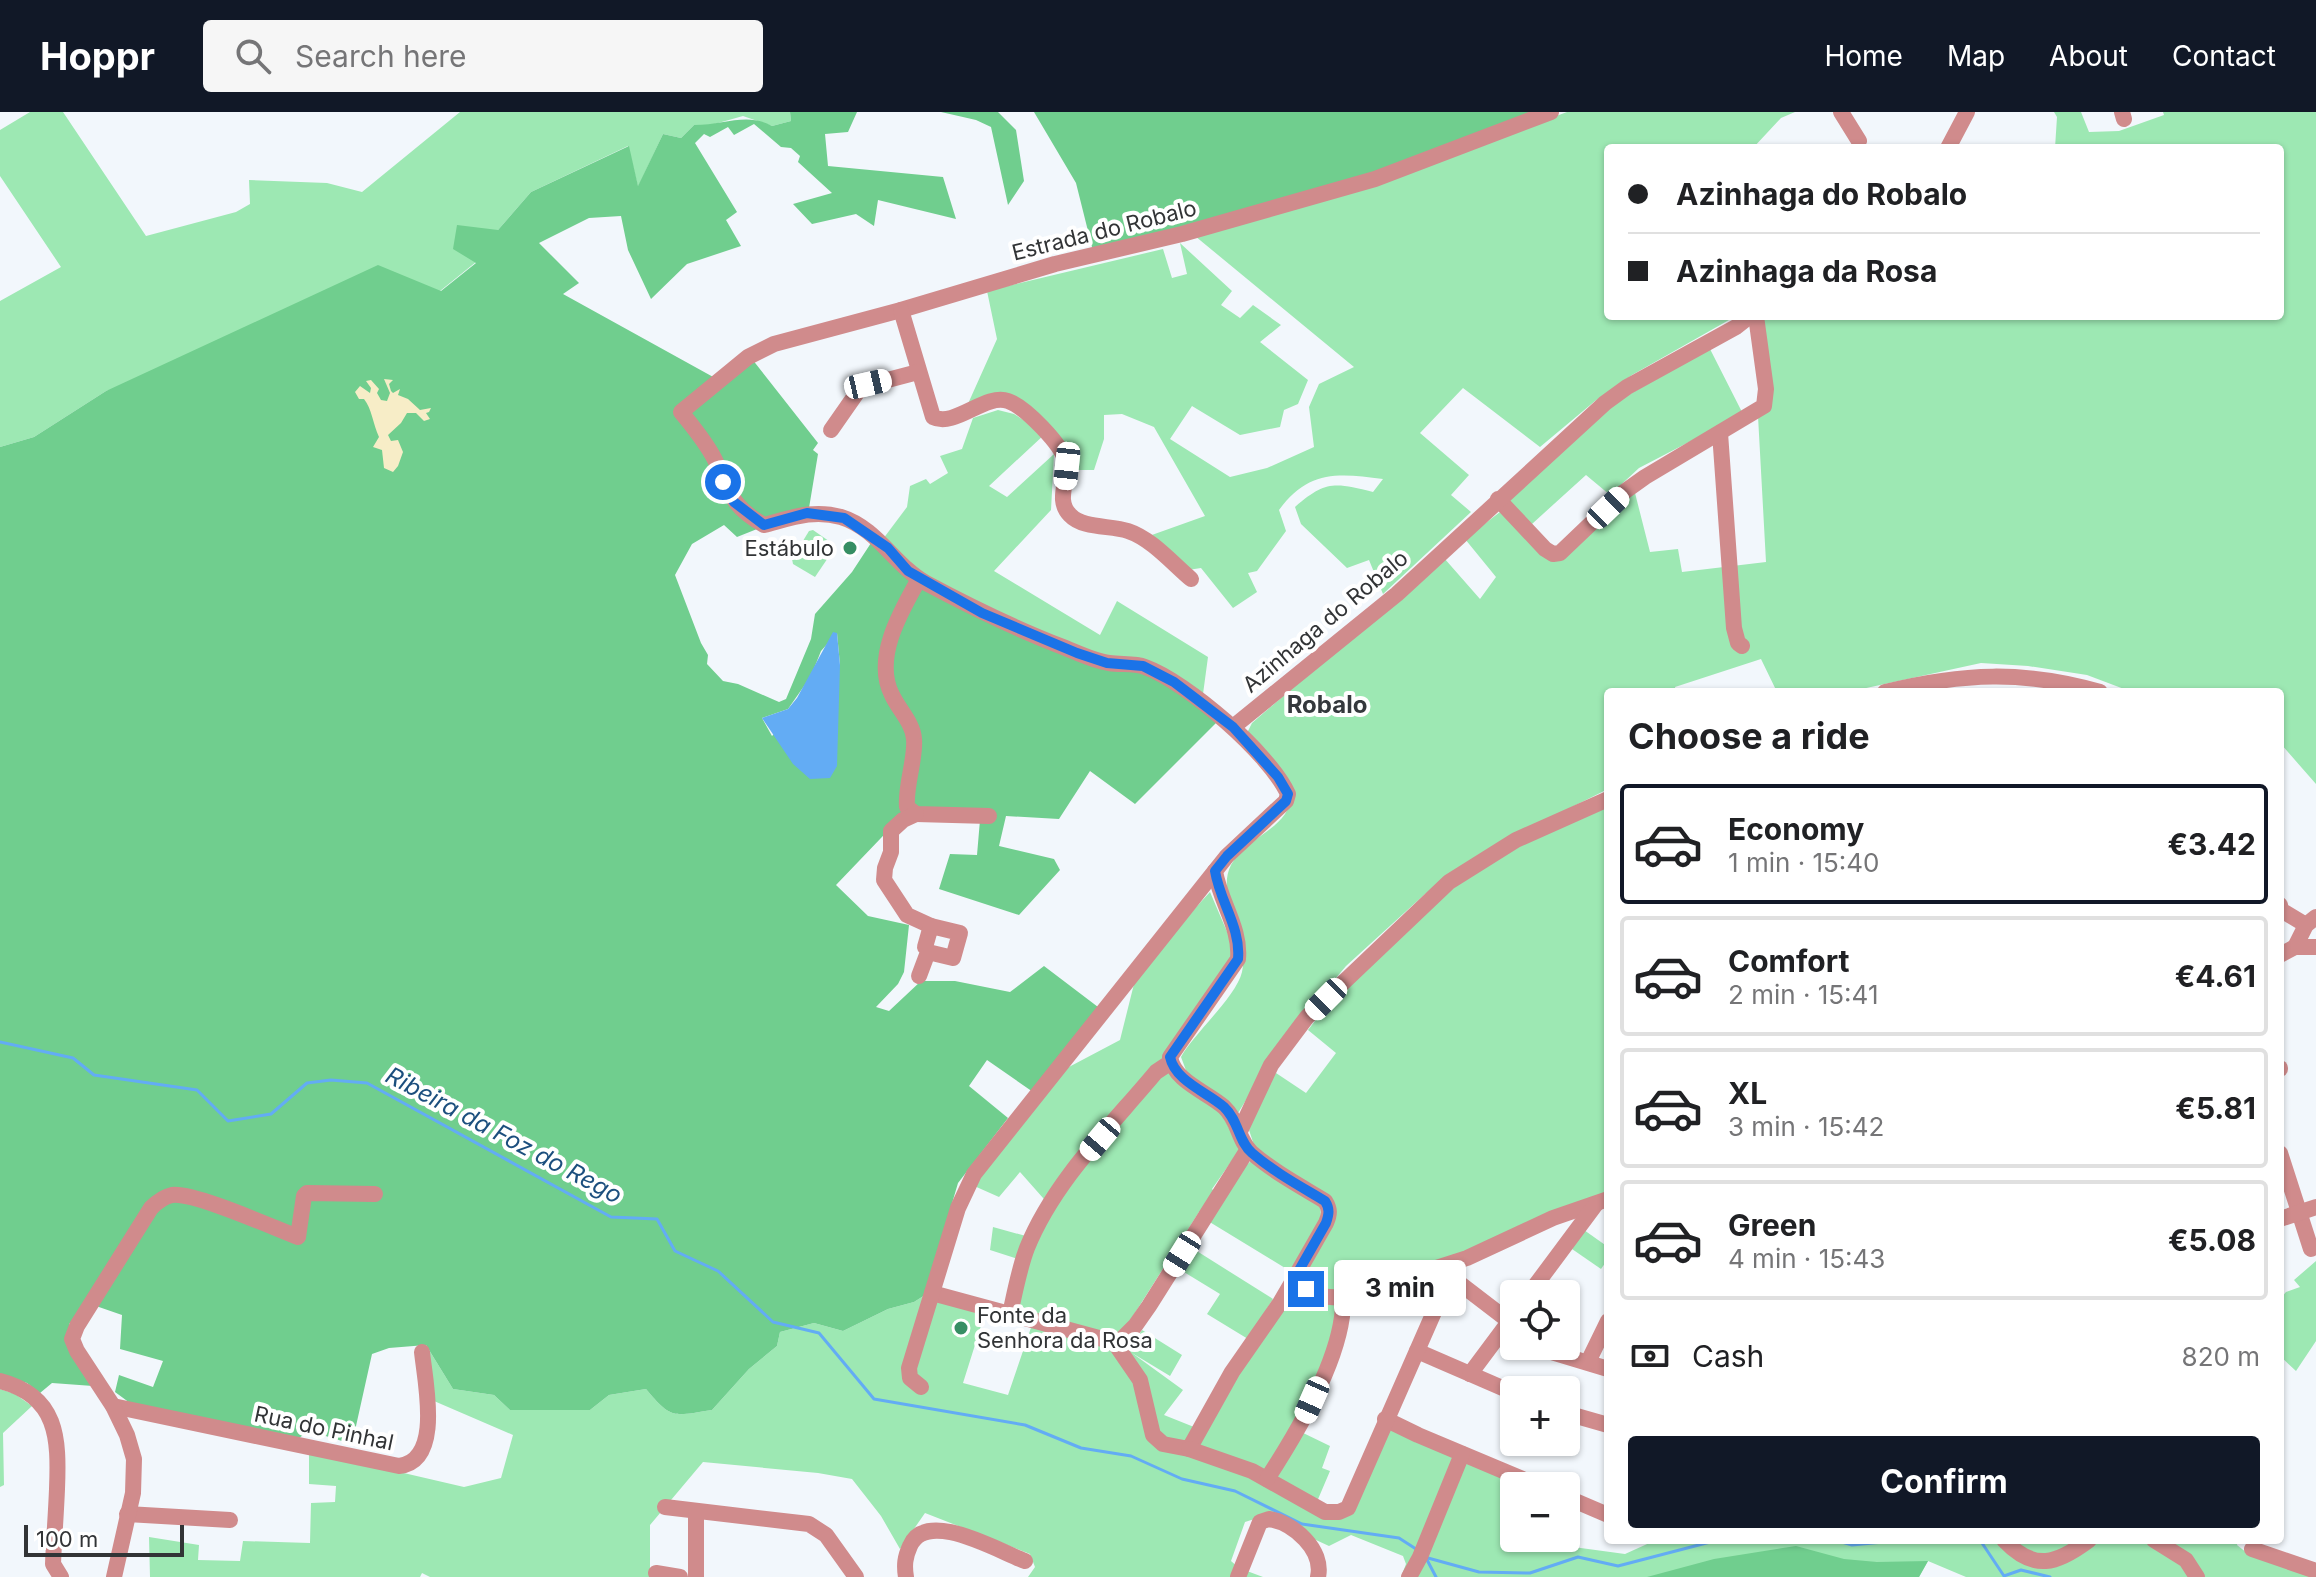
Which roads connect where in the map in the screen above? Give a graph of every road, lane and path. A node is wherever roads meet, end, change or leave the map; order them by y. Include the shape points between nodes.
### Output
1 (1551, 112) edge
2 (1841, 112) edge
3 (1967, 112) edge
4 (1859, 141) dead end
5 (1950, 144) edge
6 (901, 310) junction
7 (1747, 320) edge
8 (1754, 320) edge
9 (918, 372) junction
10 (831, 430) dead end
11 (1720, 433) junction
12 (1498, 499) junction
13 (919, 579) junction
14 (1191, 579) dead end
15 (1742, 646) dead end
16 (1901, 688) edge
17 (2083, 688) edge
18 (1233, 727) junction
19 (1604, 801) edge
20 (916, 814) junction
21 (989, 816) dead end
22 (1215, 871) junction
23 (2284, 911) edge
24 (2311, 921) edge
25 (931, 926) junction
26 (925, 947) dead end
27 (2316, 947) edge
28 (2287, 951) edge
29 (919, 976) dead end
30 (1171, 1062) junction
31 (1240, 1131) junction
32 (1248, 1149) junction
33 (2284, 1166) edge
34 (375, 1194) dead end
35 (1602, 1202) edge
36 (2316, 1207) edge
37 (2299, 1213) junction
38 (2284, 1218) edge
39 (2311, 1249) dead end
40 (1453, 1269) junction
41 (1294, 1279) junction
42 (1540, 1280) edge
43 (932, 1293) junction
44 (1343, 1298) junction
45 (1500, 1310) edge
46 (1010, 1314) junction
47 (1604, 1329) edge
48 (1500, 1335) edge
49 (1116, 1345) junction
50 (1417, 1351) junction
51 (422, 1352) dead end
52 (1580, 1360) edge
53 (1588, 1362) junction
54 (1604, 1368) edge
55 (1470, 1374) junction
56 (0, 1381) edge
57 (921, 1387) dead end
58 (1500, 1387) edge
59 (113, 1406) junction
60 (1580, 1417) edge
61 (1385, 1419) junction
62 (1604, 1424) edge
63 (1189, 1449) junction
64 (1462, 1454) junction
65 (1505, 1472) edge
66 (1267, 1479) junction
67 (1580, 1503) edge
68 (665, 1507) dead end
69 (696, 1511) junction
70 (1604, 1513) edge
71 (127, 1514) junction
72 (230, 1520) dead end
73 (2009, 1544) edge
74 (2083, 1544) edge
75 (2160, 1544) edge
76 (2252, 1549) dead end
77 (1025, 1561) dead end
78 (2316, 1571) edge
79 (656, 1573) dead end
80 (61, 1577) edge
81 (114, 1577) edge
82 (680, 1577) edge
83 (696, 1577) edge
84 (856, 1577) edge
85 (906, 1577) edge
86 (1238, 1577) edge
87 (1318, 1577) edge
88 (1409, 1577) edge
89 (2197, 1577) edge

1 - 6 street, Estrada do Robalo via 1375,179
2 - 4 street
3 - 5 street
6 - 9 street
6 - 13 street, Estrada do Robalo via 761,349 681,412 715,461 734,502 756,521 764,525 807,513 844,518 888,548
7 - 12 street, Azinhaga do Robalo via 1627,387
8 - 11 street via 1766,389 1764,406
9 - 10 street via 861,387
9 - 14 street via 936,419 999,401 1011,403 1045,431 1064,456 1062,500 1070,516 1136,534
11 - 12 street via 1624,492 1560,553 1545,549
11 - 15 street via 1734,628
12 - 18 street, Azinhaga do Robalo via 1397,594
13 - 18 street via 1043,639 1107,663 1143,666 1174,682
13 - 20 street via 896,624 885,668 886,682 915,740 906,800
16 - 17 street via 1976,675 2040,678
18 - 22 street via 1288,794
19 - 31 street via 1516,840 1449,882 1307,1017 1271,1065
20 - 21 street
20 - 25 street via 891,831 884,880 907,915
22 - 30 street via 1236,932 1238,959 1172,1053
22 - 43 street via 974,1174
23 - 24 street
24 - 28 street
25 - 26 street
25 - 29 street via 960,933 953,958 928,952
27 - 28 street
30 - 31 street via 1222,1105
30 - 46 street via 1156,1072 1063,1185 1026,1251
31 - 32 street
32 - 41 street via 1329,1207 1326,1223
32 - 49 street via 1149,1306
33 - 37 street
34 - 59 street via 307,1193 301,1244 234,1212 182,1195 161,1199 72,1339
35 - 40 street via 1553,1218
35 - 42 street
36 - 37 street
37 - 38 street
37 - 39 street
40 - 44 street
40 - 45 street
40 - 50 street
41 - 44 street via 1317,1296
41 - 63 street
43 - 46 street
43 - 57 street via 909,1368 910,1378
44 - 66 street via 1340,1329 1321,1380
46 - 49 street
47 - 53 street
48 - 55 street
49 - 63 street via 1140,1380 1153,1435 1163,1444
50 - 55 street
50 - 61 street
51 - 59 street, Rua do Pinhal via 427,1434 410,1465
52 - 53 street
53 - 54 street
55 - 58 street
56 - 80 street via 40,1403 57,1436 53,1564
59 - 71 street via 134,1459
60 - 62 street
61 - 64 street
61 - 66 street via 1344,1511 1325,1512
63 - 66 street
64 - 65 street
64 - 88 street
67 - 70 street
68 - 69 street
69 - 83 street
69 - 84 street via 813,1526 826,1535
71 - 72 street
71 - 81 street
73 - 74 street via 2026,1559 2039,1561 2064,1558
75 - 89 street via 2186,1560
76 - 78 street
77 - 85 street via 945,1529 927,1529 911,1542
79 - 82 street
86 - 87 street via 1260,1522 1269,1519 1295,1530 1312,1548

